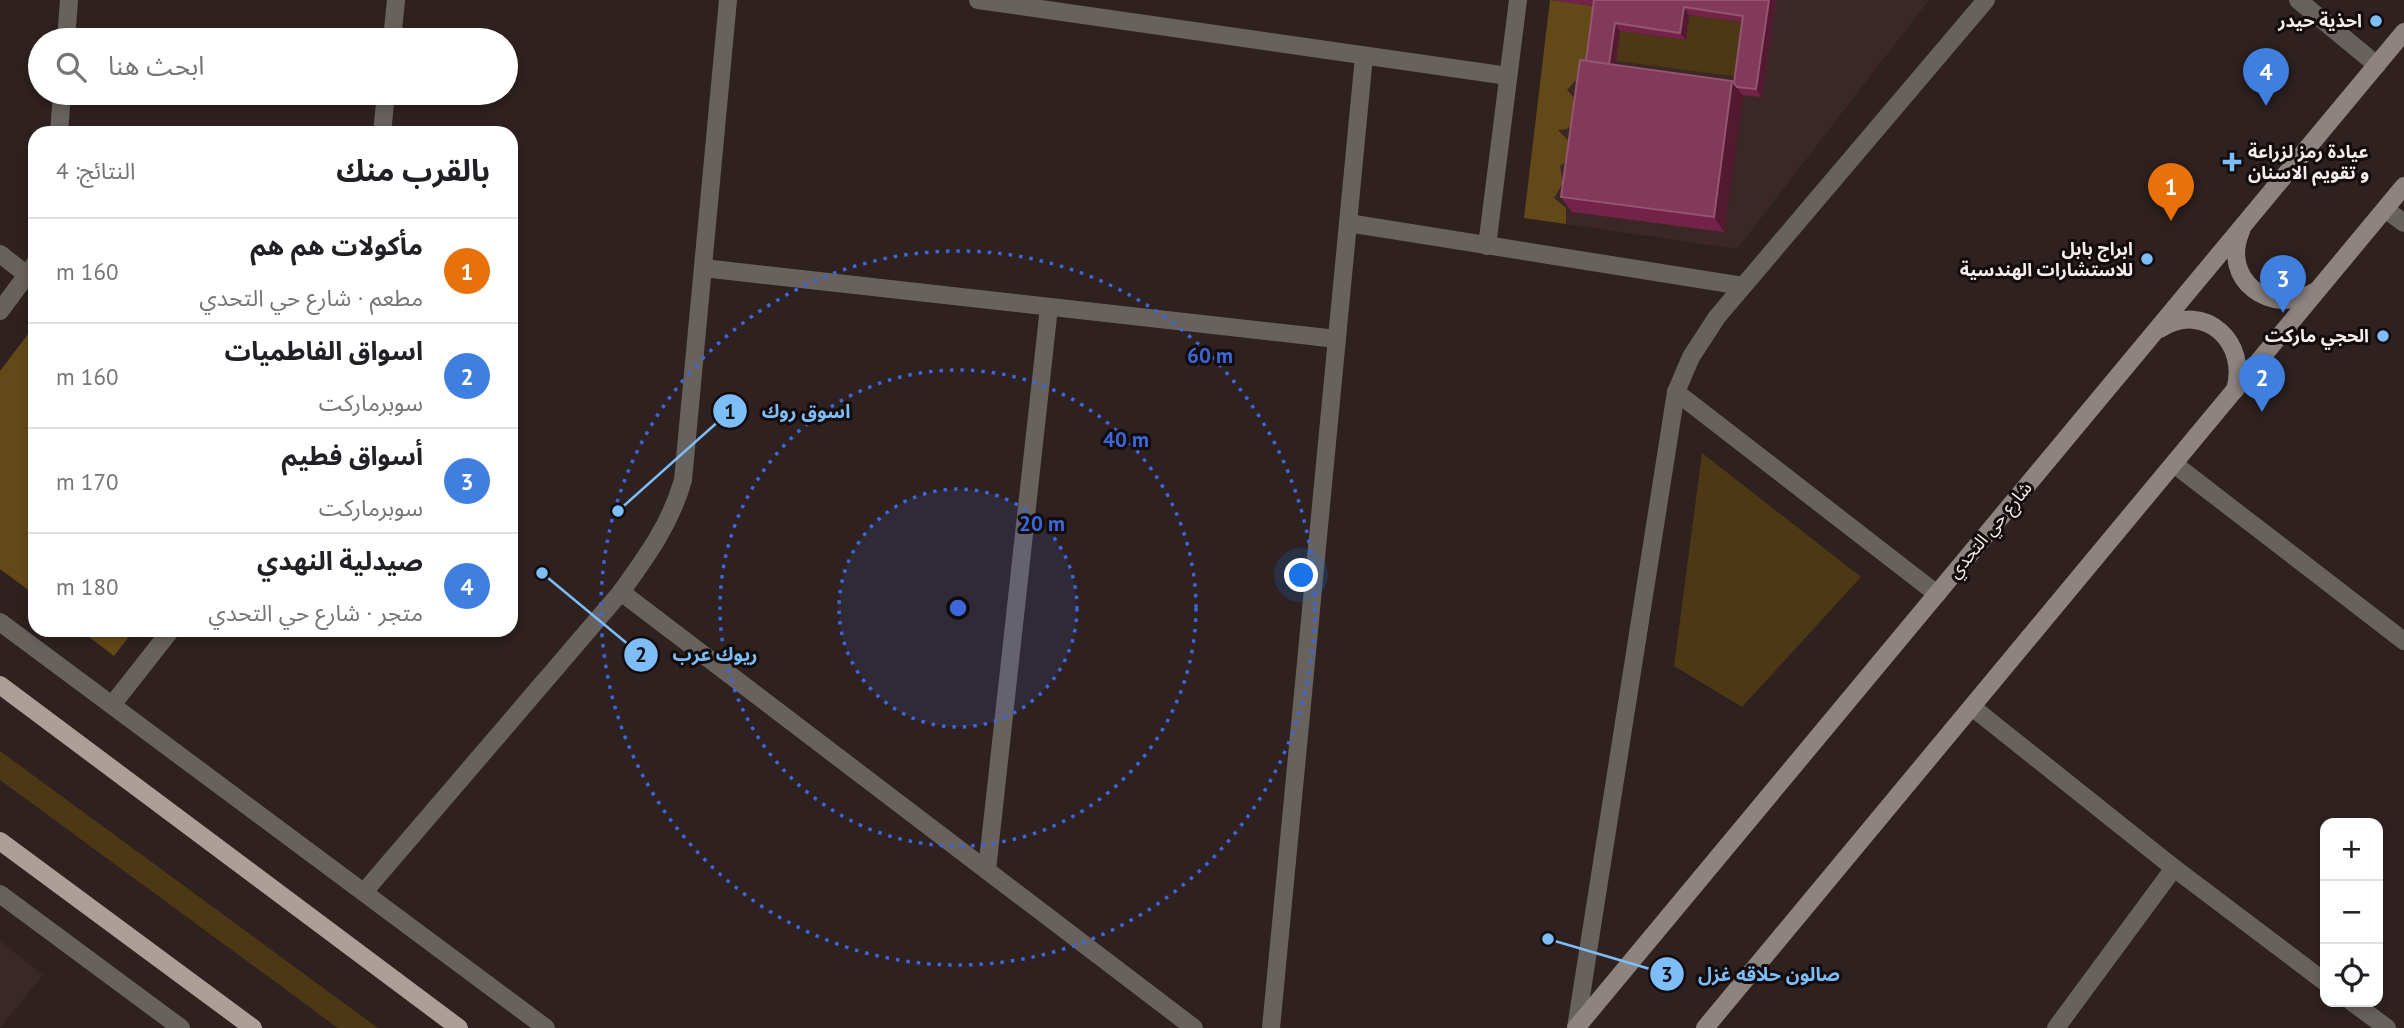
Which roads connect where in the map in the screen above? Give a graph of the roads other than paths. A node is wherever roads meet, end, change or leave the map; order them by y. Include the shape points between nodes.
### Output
1 (69, 0) edge
2 (396, 0) edge
3 (728, 0) edge
4 (978, 0) edge
5 (1518, 0) edge
6 (1986, 0) edge
7 (2298, 0) edge
8 (67, 28) edge
9 (393, 28) edge
10 (2404, 32) edge
11 (1364, 56) junction
12 (2377, 65) junction
13 (1508, 76) junction
14 (61, 105) edge
15 (385, 105) edge
16 (60, 126) edge
17 (383, 126) edge
18 (2404, 186) edge
19 (2385, 209) junction
20 (2246, 222) junction
21 (1348, 223) junction
22 (2404, 223) edge
23 (1487, 246) junction
24 (0, 254) edge
25 (703, 268) junction
26 (28, 271) edge
27 (28, 278) edge
28 (2327, 279) junction
29 (1743, 286) junction
30 (1049, 307) junction
31 (0, 311) edge
32 (2152, 335) junction
33 (1337, 339) junction
34 (2235, 390) junction
35 (1676, 392) junction
36 (2174, 464) junction
37 (621, 592) junction
38 (1937, 594) junction
39 (0, 622) edge
40 (165, 637) edge
41 (2404, 641) edge
42 (0, 685) edge
43 (112, 705) junction
44 (1972, 707) junction
45 (0, 841) edge
46 (2174, 868) junction
47 (987, 870) junction
48 (364, 892) junction
49 (0, 894) edge
50 (2320, 978) edge
51 (2359, 1007) edge
52 (181, 1028) edge
53 (253, 1028) edge
54 (459, 1028) edge
55 (546, 1028) edge
56 (1194, 1028) edge
57 (1270, 1028) edge
58 (1576, 1028) edge
59 (1705, 1028) edge
60 (2056, 1028) edge
61 (2387, 1028) edge

1 - 8 street
2 - 9 street
3 - 25 street
4 - 11 street
5 - 13 street
6 - 29 street
7 - 12 street
10 - 12 main road, شارع حي التحدي
11 - 13 street
11 - 21 street
12 - 20 main road, شارع حي التحدي
13 - 23 street
14 - 16 street
15 - 17 street
18 - 19 main road
19 - 22 street
19 - 28 main road
20 - 28 main road via 2239,235 2237,263 2242,277 2257,292 2277,301 2291,301 2318,290
20 - 32 main road, شارع حي التحدي
21 - 23 street
21 - 33 street
23 - 29 street
24 - 26 street
25 - 30 street
25 - 37 street via 683,480 667,524
27 - 31 street
28 - 34 main road
29 - 35 street via 1691,356
30 - 33 street
30 - 47 street
32 - 34 main road via 2176,321 2204,322 2216,329 2235,350 2239,377
32 - 38 main road, شارع حي التحدي
33 - 57 street
34 - 36 main road
35 - 38 street
35 - 58 street
36 - 41 street
36 - 44 main road
37 - 47 street
37 - 48 street
38 - 58 main road, شارع حي التحدي
39 - 43 street
40 - 43 street
42 - 54 main road
43 - 48 street
44 - 46 street
44 - 59 main road
45 - 53 main road
46 - 50 street
46 - 60 street
47 - 56 street
48 - 55 street
49 - 52 street
51 - 61 street

